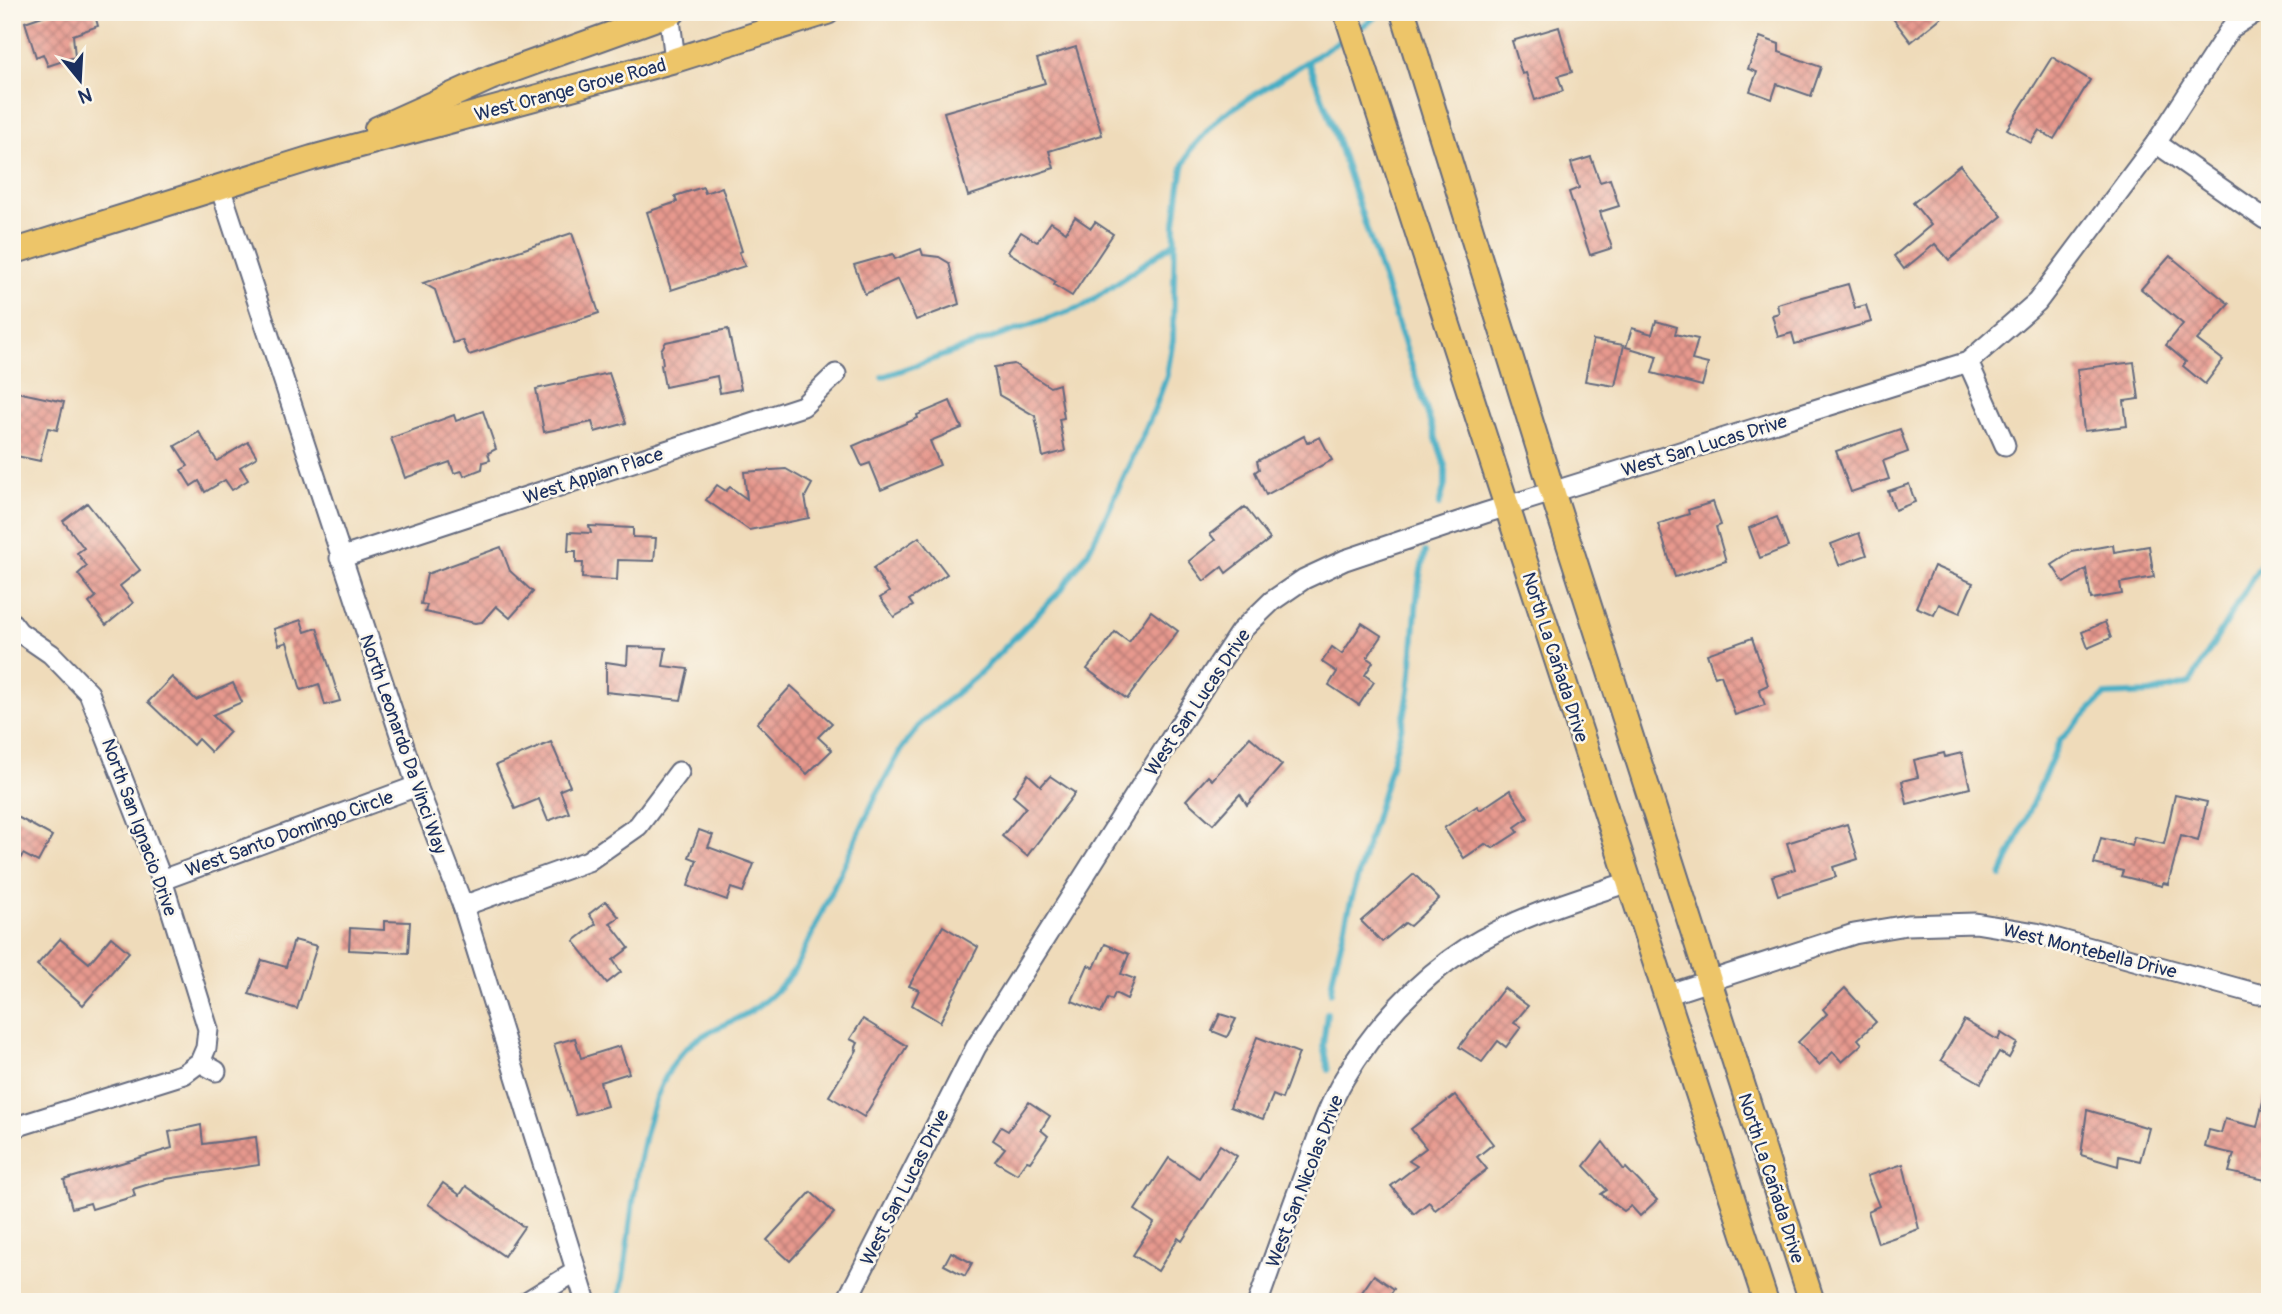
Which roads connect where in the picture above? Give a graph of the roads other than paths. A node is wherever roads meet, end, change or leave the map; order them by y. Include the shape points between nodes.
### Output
1 (827, 12) edge
2 (1346, 12) edge
3 (1403, 12) edge
4 (2256, 12) edge
5 (670, 13) edge
6 (675, 60) junction
7 (2156, 143) junction
8 (312, 158) junction
9 (220, 187) junction
10 (2265, 219) dead end
11 (12, 252) edge
12 (1968, 362) junction
13 (836, 374) dead end
14 (2005, 446) dead end
15 (1553, 494) junction
16 (1508, 506) junction
17 (340, 558) junction
18 (15, 631) edge
19 (679, 772) dead end
20 (417, 786) junction
21 (162, 880) junction
22 (1629, 882) junction
23 (463, 906) junction
24 (1708, 980) junction
25 (2270, 993) edge
26 (1665, 995) junction
27 (12, 1128) edge
28 (575, 1272) junction
29 (526, 1302) edge
30 (586, 1302) edge
31 (846, 1302) edge
32 (1258, 1302) edge
33 (1766, 1302) edge
34 (1812, 1302) edge

1 - 6 main road, West Orange Grove Road
2 - 16 main road, North La Cañada Drive
3 - 15 main road, North La Cañada Drive
4 - 7 street, West San Lucas Drive via 2231,28
5 - 6 street
5 - 8 main road, West Orange Grove Road via 490,78
6 - 8 main road, West Orange Grove Road
7 - 10 street
7 - 12 street, West San Lucas Drive via 2037,302
8 - 9 main road, West Orange Grove Road
9 - 11 main road, West Orange Grove Road
9 - 17 street, North Leonardo Da Vinci Way
12 - 14 street
12 - 15 street, West San Lucas Drive
13 - 17 street, West Appian Place via 803,406
15 - 16 street, West San Lucas Drive
15 - 24 main road, North La Cañada Drive
16 - 22 main road, North La Cañada Drive
16 - 31 street, West San Lucas Drive via 1345,560 1304,579 1240,632 976,1047
17 - 20 street, North Leonardo Da Vinci Way
18 - 21 street, North San Ignacio Drive via 51,654 89,693
19 - 23 street via 638,826 588,861
20 - 21 street, West Santo Domingo Circle
20 - 23 street, North Leonardo Da Vinci Way
21 - 27 street, North San Ignacio Drive via 208,1029 208,1066
22 - 26 main road, North La Cañada Drive
22 - 32 street, West San Nicolas Drive via 1512,924 1478,943 1394,1010 1343,1081 1324,1120
23 - 28 street, North Leonardo Da Vinci Way
24 - 25 street, West Montebella Drive via 1854,934 1907,925 1975,923 2036,933 2248,992
24 - 26 street, West Montebella Drive
24 - 34 main road, North La Cañada Drive
26 - 33 main road, North La Cañada Drive
28 - 29 street
28 - 30 street, North Leonardo Da Vinci Way

